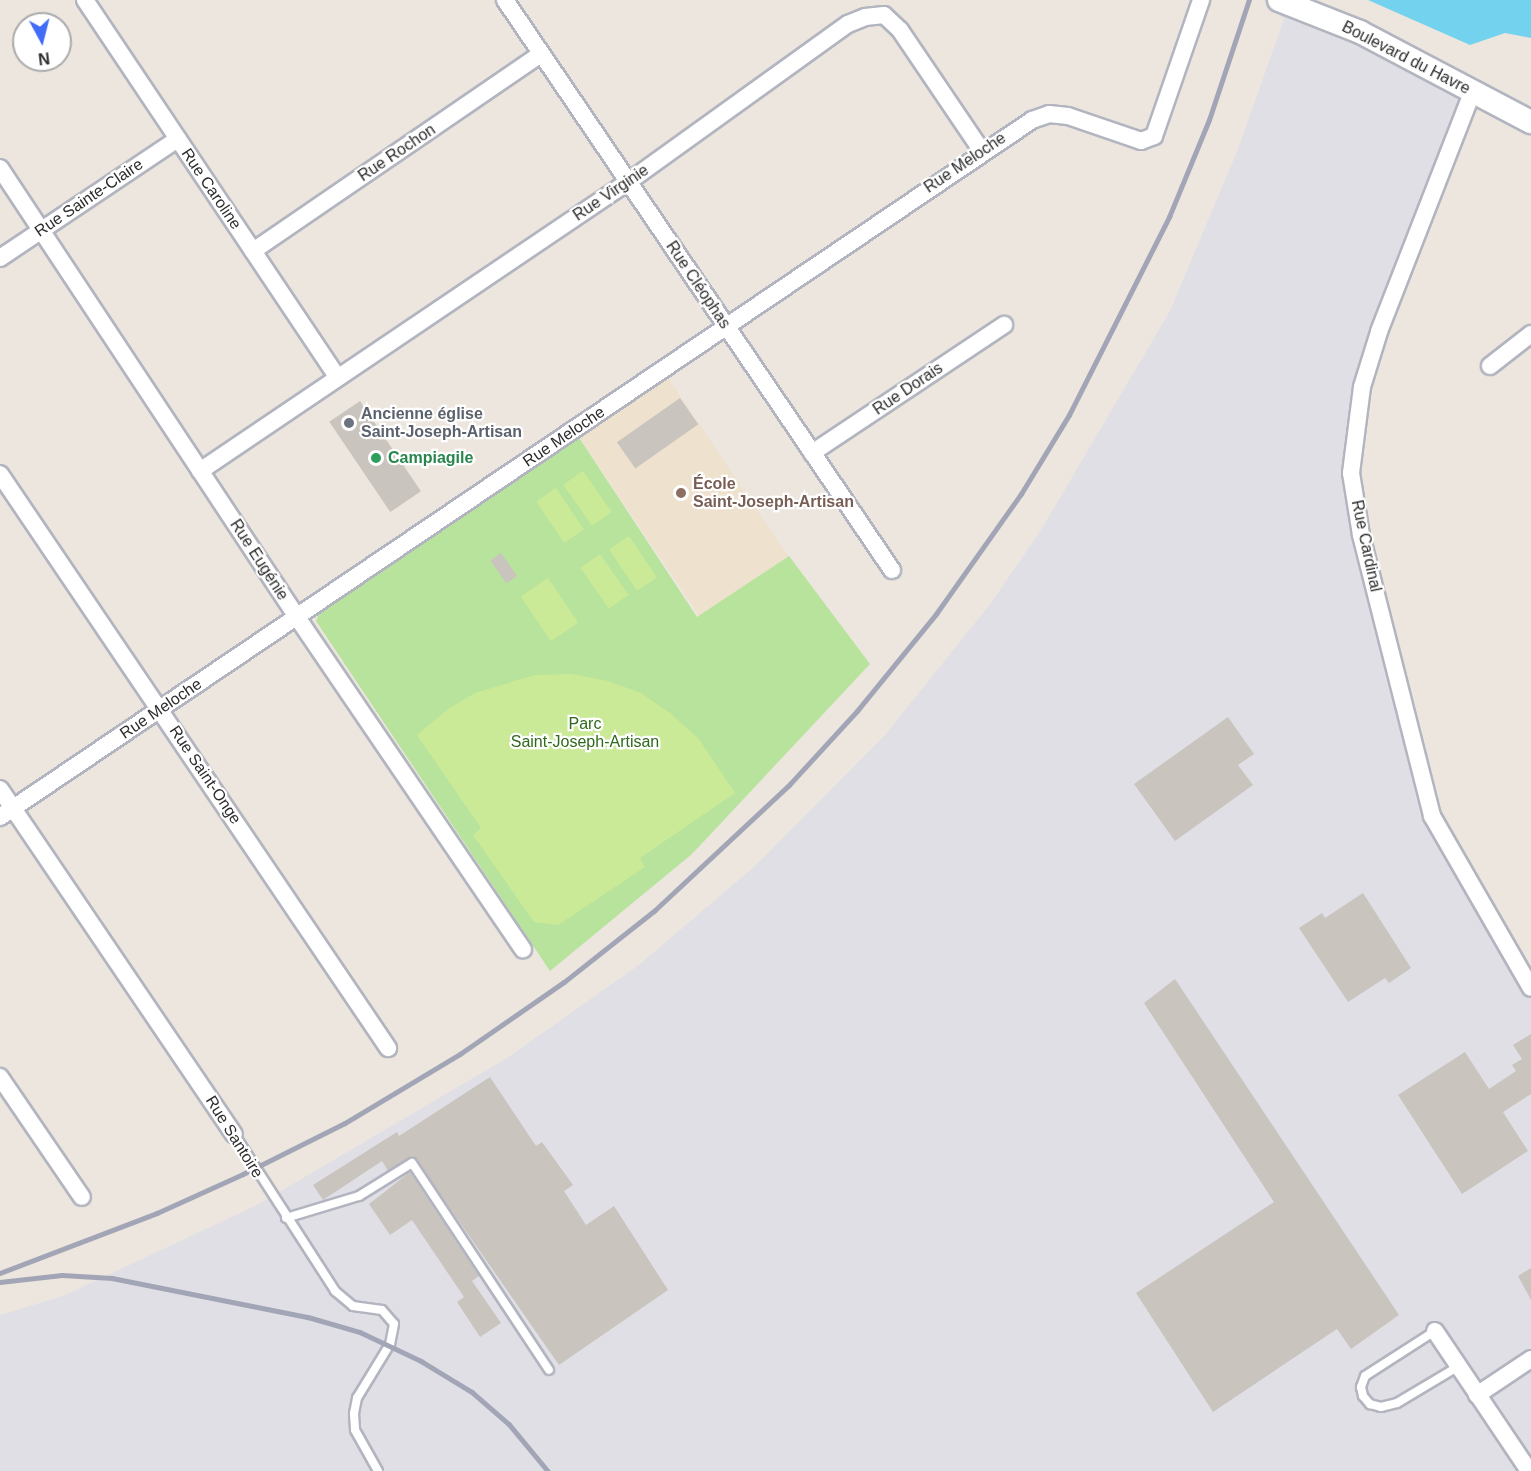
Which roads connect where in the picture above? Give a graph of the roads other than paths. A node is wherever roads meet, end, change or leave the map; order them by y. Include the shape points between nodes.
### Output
1 (85, 0) edge
2 (505, 0) edge
3 (1201, 0) edge
4 (1279, 0) edge
5 (542, 54) junction
6 (1472, 93) junction
7 (1531, 122) edge
8 (178, 139) junction
9 (982, 151) junction
10 (0, 168) edge
11 (628, 182) junction
12 (41, 230) junction
13 (253, 251) junction
14 (0, 258) edge
15 (726, 325) junction
16 (1004, 325) dead end
17 (1531, 334) edge
18 (1490, 366) dead end
19 (337, 377) junction
20 (812, 453) junction
21 (200, 471) junction
22 (0, 474) edge
23 (892, 570) dead end
24 (297, 617) junction
25 (161, 709) junction
26 (0, 789) edge
27 (7, 813) edge
28 (523, 950) dead end
29 (1531, 988) edge
30 (388, 1048) dead end
31 (0, 1077) edge
32 (234, 1134) joint
33 (82, 1197) dead end
34 (286, 1218) junction
35 (1434, 1330) joint
36 (1531, 1359) edge
37 (1459, 1366) junction
38 (549, 1370) dead end
39 (1477, 1395) junction
40 (378, 1471) edge
41 (1528, 1471) edge

1 - 8 street, Rue Caroline
2 - 5 street, Rue Cléophas
3 - 9 street, Rue Meloche via 1154,136 1141,141 1068,116 1049,114
4 - 6 street, Boulevard du Havre via 1360,32
5 - 11 street, Rue Cléophas
5 - 13 street, Rue Rochon
6 - 7 street, Boulevard du Havre
6 - 29 street, Rue Cardinal via 1379,332 1362,387 1351,473 1361,535 1432,816
8 - 12 street, Rue Sainte-Claire
8 - 13 street, Rue Caroline
9 - 11 street, Rue Virginie via 900,30 884,15 865,16 848,24
9 - 15 street, Rue Meloche
10 - 12 street, Rue Eugénie
11 - 15 street, Rue Cléophas
11 - 19 street, Rue Virginie
12 - 14 street, Rue Sainte-Claire
12 - 21 street, Rue Eugénie
13 - 19 street, Rue Caroline
15 - 20 street, Rue Cléophas
15 - 24 street, Rue Meloche
16 - 20 street, Rue Dorais
17 - 18 street
19 - 21 street, Rue Virginie
20 - 23 street, Rue Cléophas
21 - 24 street, Rue Eugénie
22 - 25 street, Rue Saint-Onge
24 - 25 street, Rue Meloche
24 - 28 street, Rue Eugénie
25 - 27 street, Rue Meloche
25 - 30 street, Rue Saint-Onge
26 - 27 street, Rue Santoire
27 - 32 street, Rue Santoire
31 - 33 street
32 - 34 lane, Rue Santoire
34 - 38 lane via 359,1196 412,1163
34 - 40 lane, Rue Santoire via 346,1301 382,1310 394,1324 390,1344 357,1398 354,1414 355,1430
35 - 37 street
35 - 37 lane via 1365,1376 1360,1387 1363,1396 1370,1404 1381,1407 1397,1403
36 - 39 street
37 - 39 street
39 - 41 street

